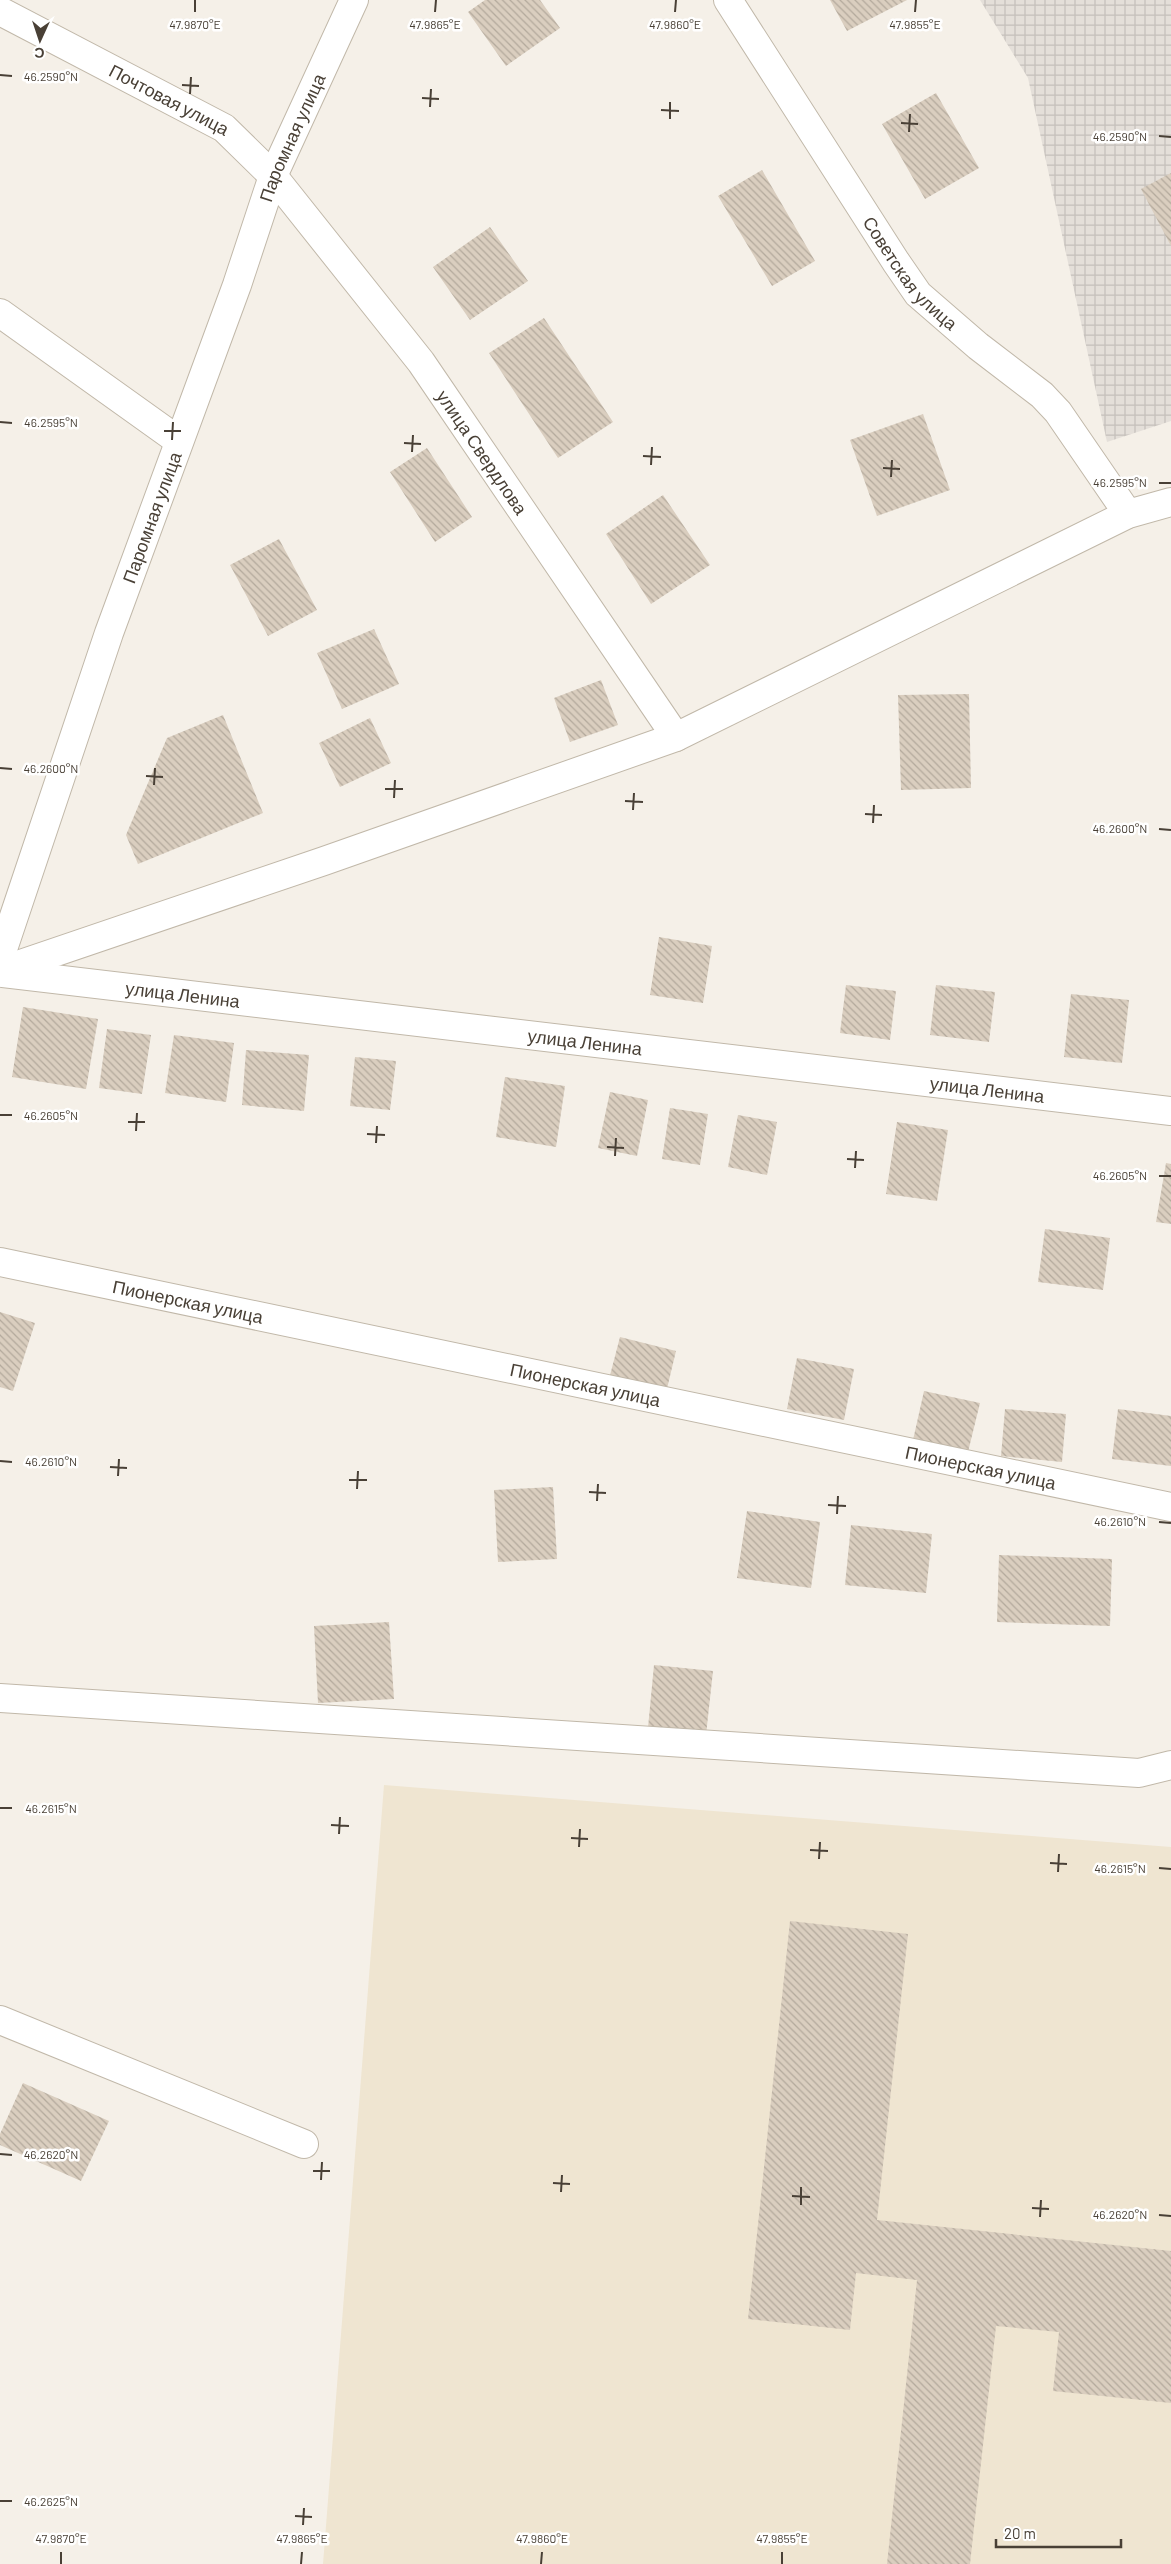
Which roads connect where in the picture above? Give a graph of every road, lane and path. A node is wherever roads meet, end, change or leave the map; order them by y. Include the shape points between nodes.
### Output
1 (354, 0) edge
2 (728, 0) edge
3 (0, 11) edge
4 (274, 176) junction
5 (0, 314) edge
6 (179, 441) junction
7 (1171, 502) edge
8 (1128, 514) junction
9 (676, 737) junction
10 (0, 958) edge
11 (0, 972) edge
12 (1171, 1111) edge
13 (0, 1262) edge
14 (1171, 1507) edge
15 (0, 1698) edge
16 (1171, 1765) edge
17 (0, 2020) edge
18 (304, 2144) dead end

1 - 4 street, Паромная улица
2 - 8 street, Советская улица via 918,294 1042,395 1058,412
3 - 4 street, Почтовая улица via 224,128
4 - 6 street, Паромная улица
4 - 9 street, улица Свердлова via 421,362
5 - 6 street
6 - 10 street, Паромная улица via 109,633
7 - 8 street
8 - 9 street
9 - 11 street
11 - 12 street, улица Ленина
13 - 14 street, Пионерская улица
15 - 16 street via 1139,1773
17 - 18 street

